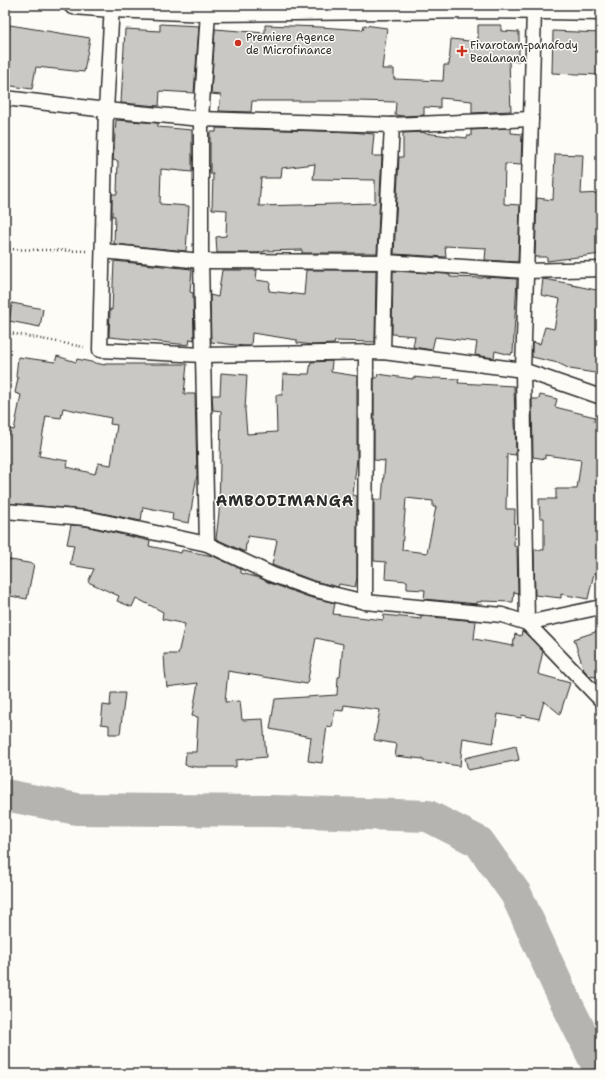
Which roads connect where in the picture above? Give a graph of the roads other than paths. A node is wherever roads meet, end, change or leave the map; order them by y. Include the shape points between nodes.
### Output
1 (73, 5) edge
2 (112, 6) edge
3 (480, 7) edge
4 (262, 8) edge
5 (534, 10) junction
6 (601, 11) edge
7 (208, 12) junction
8 (5, 98) edge
9 (106, 110) junction
10 (201, 119) junction
11 (532, 119) junction
12 (392, 125) junction
13 (103, 251) junction
14 (201, 261) junction
15 (385, 262) junction
16 (601, 269) edge
17 (527, 271) junction
18 (366, 352) junction
19 (383, 352) junction
20 (203, 355) junction
21 (523, 370) junction
22 (601, 397) edge
23 (5, 511) edge
24 (207, 544) junction
25 (365, 602) junction
26 (601, 607) edge
27 (527, 623) junction
28 (601, 700) edge

1 - 2 street
2 - 7 street
2 - 9 street
3 - 4 street
3 - 5 street
4 - 7 street
5 - 6 street
5 - 11 street
7 - 10 street
8 - 9 street
9 - 10 street
9 - 13 street
10 - 12 street
10 - 14 street
11 - 12 street
11 - 17 street
12 - 15 street
13 - 14 street
13 - 20 street via 100,350
14 - 15 street
14 - 20 street
15 - 17 street
15 - 19 street
16 - 17 street
17 - 21 street
18 - 19 street
18 - 20 street
18 - 25 street
19 - 21 street
20 - 24 street
21 - 22 street
21 - 27 street
23 - 24 street via 86,518
24 - 25 street via 273,575 312,589
25 - 27 street via 502,615
26 - 27 street
27 - 28 street

